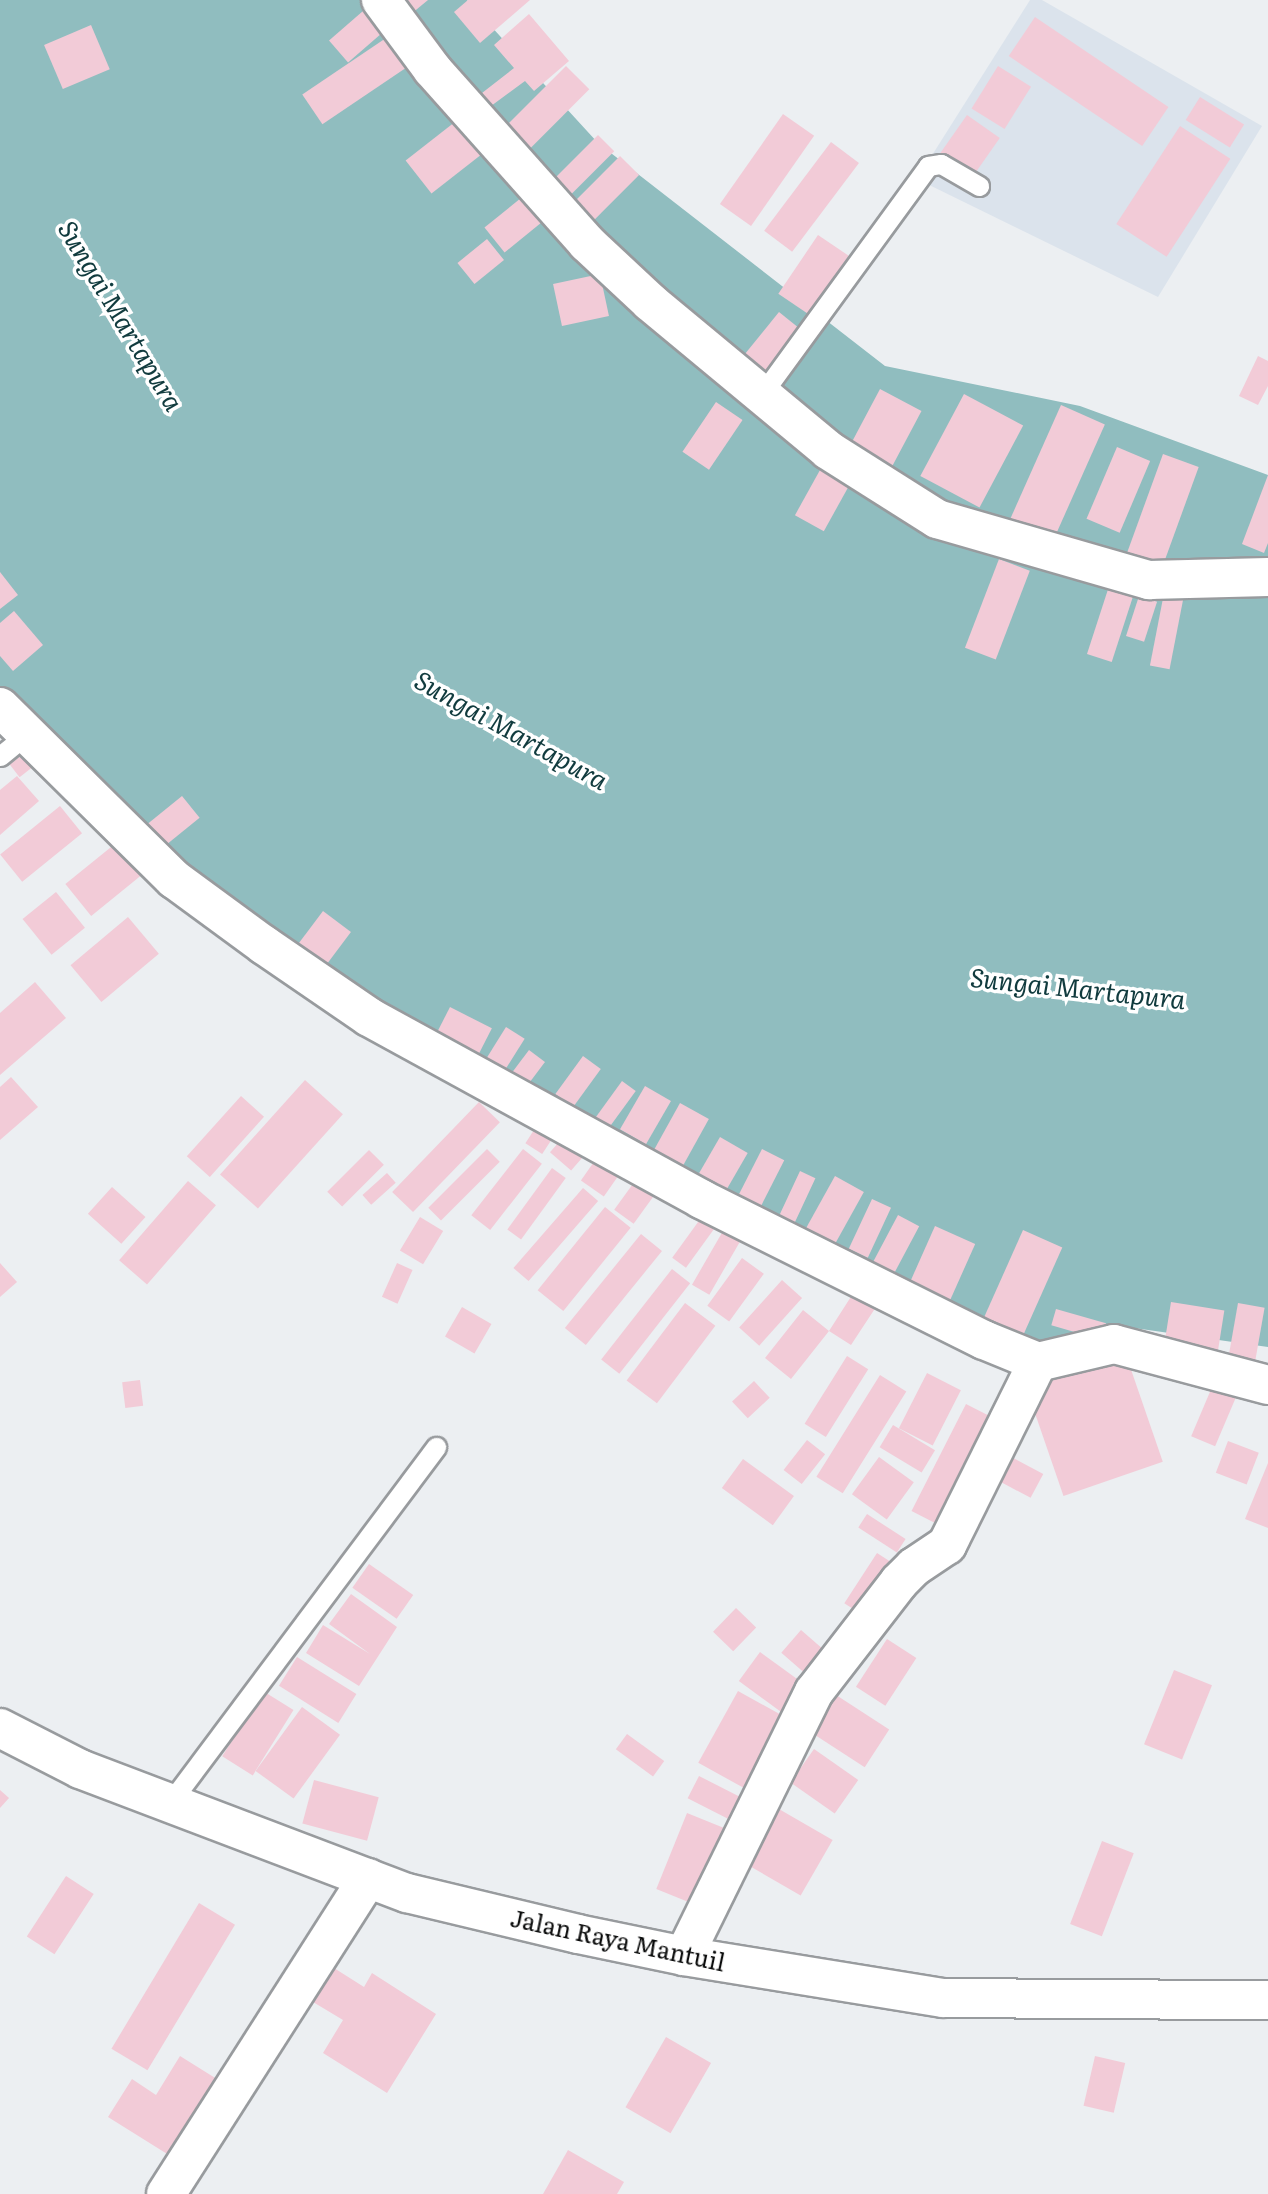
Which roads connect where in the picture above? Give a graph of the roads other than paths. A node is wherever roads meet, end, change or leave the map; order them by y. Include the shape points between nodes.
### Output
1 (382, 0) edge
2 (979, 186) dead end
3 (762, 394) junction
4 (1268, 577) edge
5 (0, 707) edge
6 (13, 746) edge
7 (1038, 1362) junction
8 (1268, 1385) edge
9 (436, 1447) dead end
10 (0, 1728) edge
11 (169, 1804) junction
12 (368, 1878) junction
13 (684, 1956) junction
14 (1268, 2000) edge
15 (166, 2194) edge

1 - 3 street via 432,69 587,243 650,302
2 - 3 lane via 941,164 928,166
3 - 4 street via 828,450 937,519 1149,580
5 - 6 street
6 - 7 street via 174,879 369,1017 713,1205 984,1340
7 - 8 street via 1114,1344
7 - 13 street via 947,1545 899,1582 814,1692
9 - 11 lane
10 - 11 street, Jalan Raya Mantuil via 80,1769
11 - 12 street, Jalan Raya Mantuil
12 - 13 street, Jalan Raya Mantuil via 407,1893
12 - 15 street
13 - 14 street, Jalan Raya Mantuil via 943,1997

